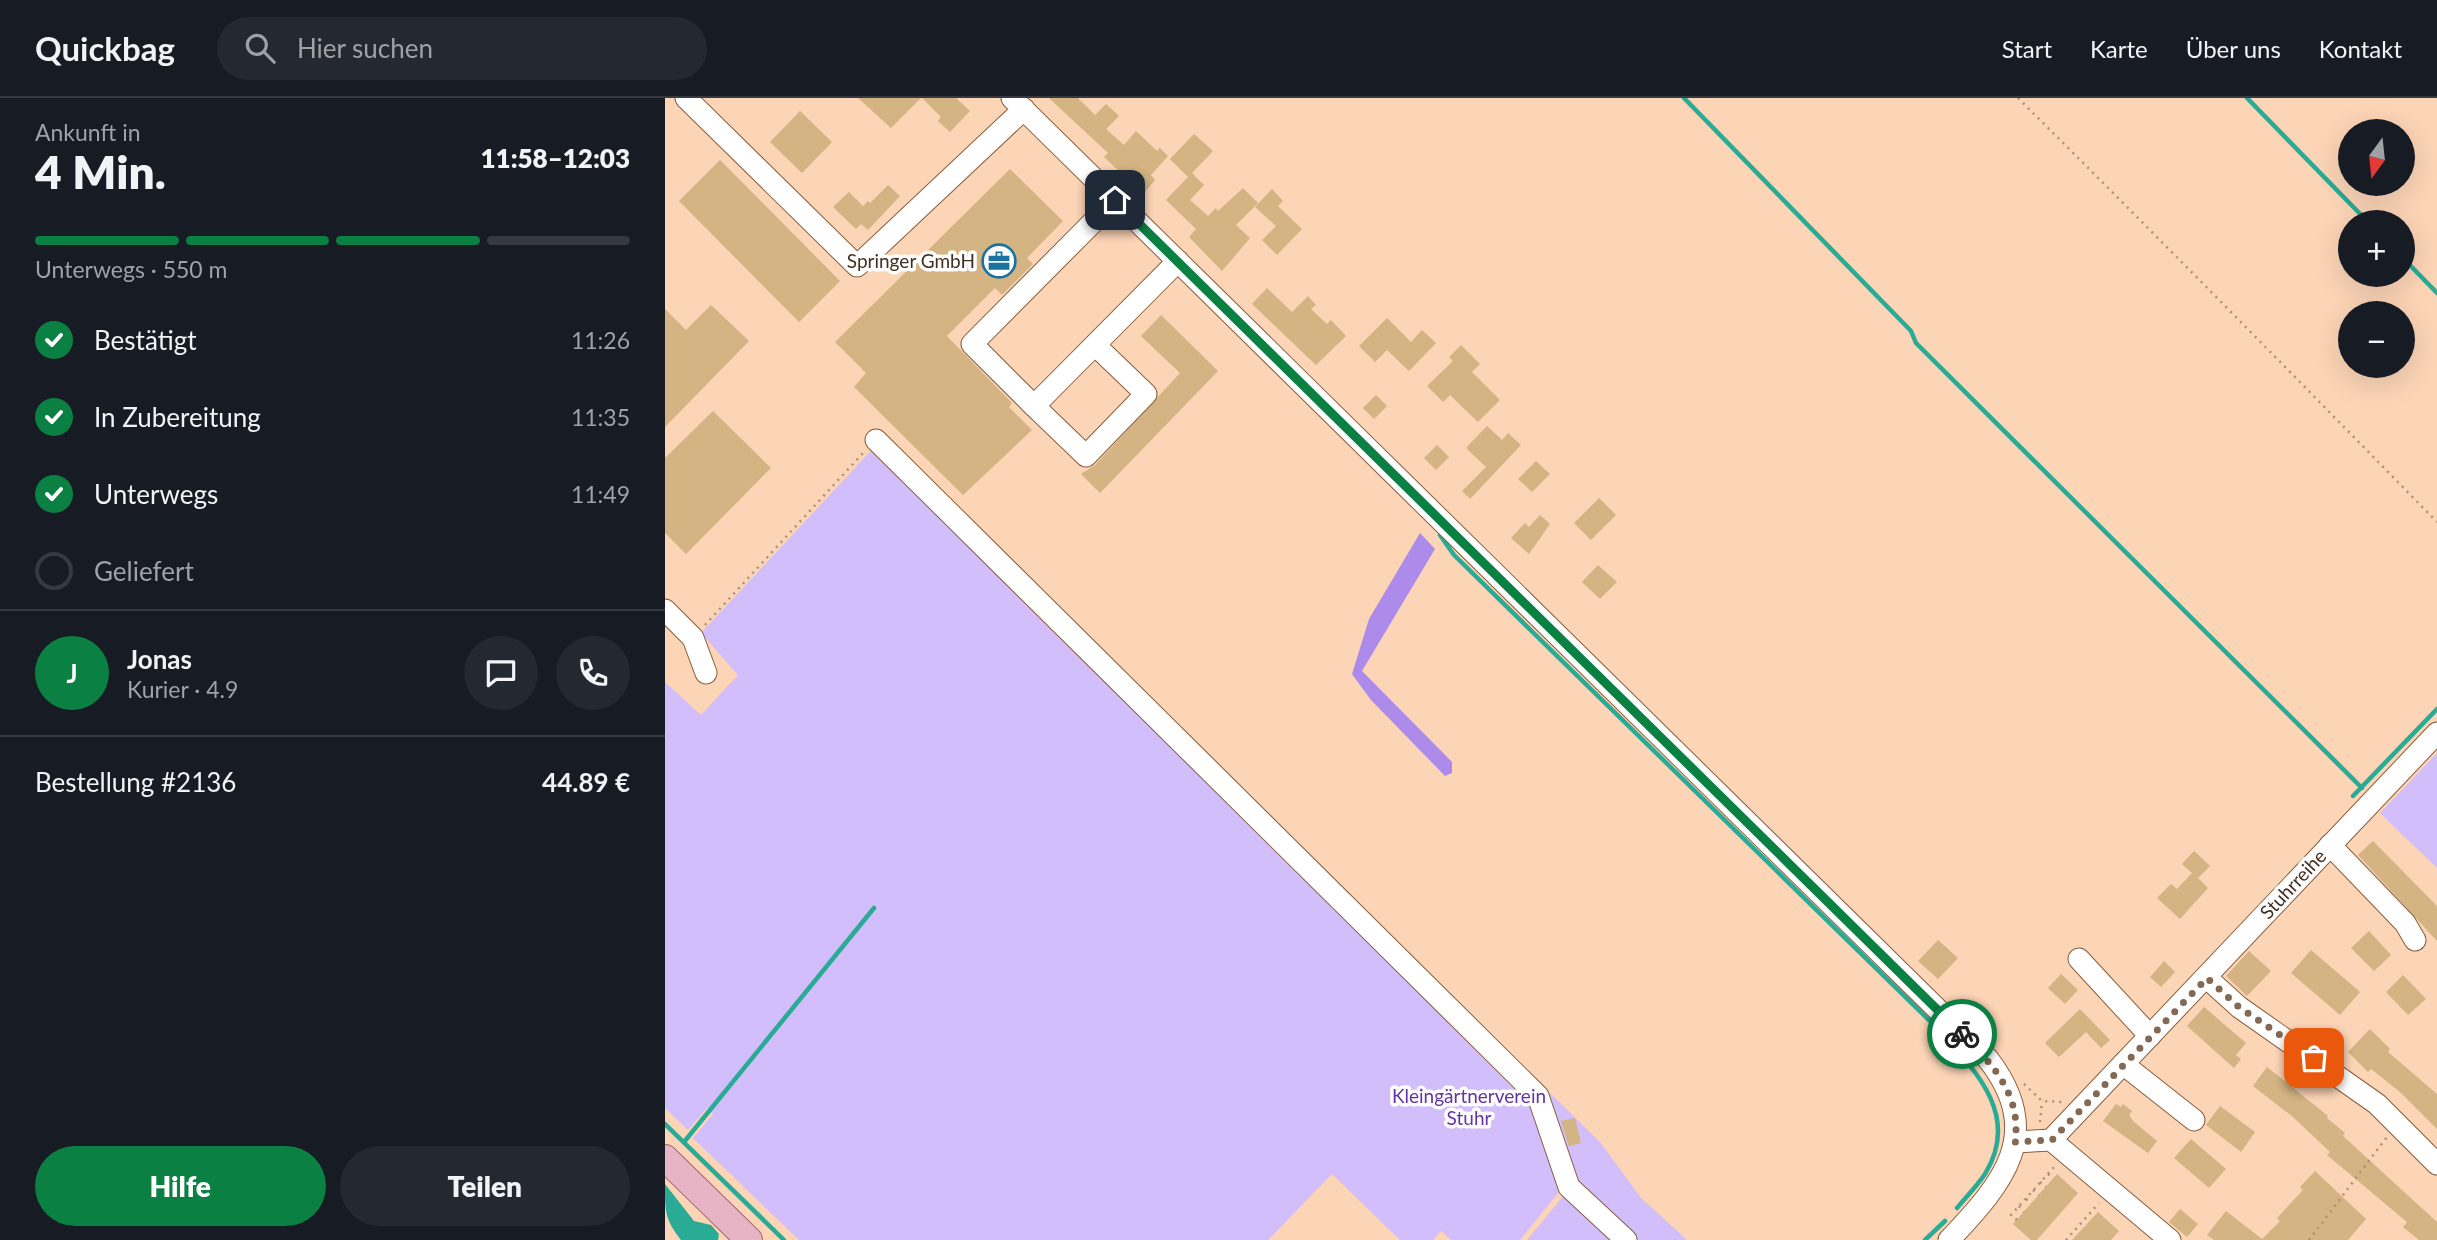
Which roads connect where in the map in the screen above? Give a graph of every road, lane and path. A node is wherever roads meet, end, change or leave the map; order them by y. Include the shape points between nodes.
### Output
1 (686, 98) edge
2 (2018, 98) edge
3 (1018, 103) edge
4 (1115, 200) junction
5 (1178, 261) junction
6 (1095, 345) junction
7 (1034, 407) junction
8 (876, 440) joint
9 (2437, 523) edge
10 (665, 610) edge
11 (693, 638) junction
12 (706, 673) dead end
13 (2437, 733) edge
14 (2330, 845) junction
15 (2415, 940) dead end
16 (2079, 959) dead end
17 (2207, 978) junction
18 (2150, 1036) junction
19 (2123, 1064) junction
20 (2000, 1075) junction
21 (2042, 1101) junction
22 (2087, 1102) junction
23 (2194, 1120) dead end
24 (2397, 1124) junction
25 (2015, 1142) junction
26 (2052, 1145) junction
27 (665, 1158) edge
28 (2437, 1164) edge
29 (2048, 1174) junction
30 (2054, 1178) dead end
31 (2040, 1182) junction
32 (2046, 1187) dead end
33 (2033, 1190) junction
34 (2111, 1190) junction
35 (2039, 1195) dead end
36 (2026, 1199) junction
37 (2032, 1203) dead end
38 (2019, 1206) junction
39 (2024, 1212) dead end
40 (2090, 1212) junction
41 (2094, 1216) dead end
42 (2017, 1220) dead end
43 (2076, 1228) junction
44 (2080, 1232) dead end
45 (2069, 1239) edge
46 (749, 1240) edge
47 (1626, 1240) edge
48 (1949, 1240) edge
49 (2170, 1240) edge
50 (2309, 1240) edge

1 - 3 street via 857,266
2 - 9 path
3 - 4 street
4 - 5 street
4 - 7 street via 972,344
5 - 6 street
5 - 20 street
6 - 7 street
6 - 7 street via 1146,394 1086,456
8 - 11 path
8 - 47 street via 1538,1096 1569,1187
10 - 11 street
11 - 12 street
13 - 14 street, Stuhrreihe
14 - 15 street via 2405,923
14 - 17 street, Stuhrreihe
16 - 18 street
17 - 18 street, Stuhrreihe
17 - 24 street via 2239,1007 2346,1080
18 - 19 street, Stuhrreihe
19 - 22 street, Stuhrreihe
19 - 23 street
20 - 21 path via 2007,1067
20 - 25 street via 2016,1115
21 - 22 path
21 - 26 path
22 - 26 street, Stuhrreihe
24 - 28 street
24 - 50 path
25 - 26 street
25 - 48 street via 2004,1175
26 - 29 path
26 - 34 street
27 - 46 main road
29 - 30 path
29 - 31 path
31 - 32 path
31 - 33 path
33 - 35 path
33 - 36 path
34 - 40 path
34 - 49 street
36 - 37 path
36 - 38 path
38 - 39 path
38 - 42 path via 2011,1215
40 - 41 path
40 - 43 path
43 - 44 path
43 - 45 path

